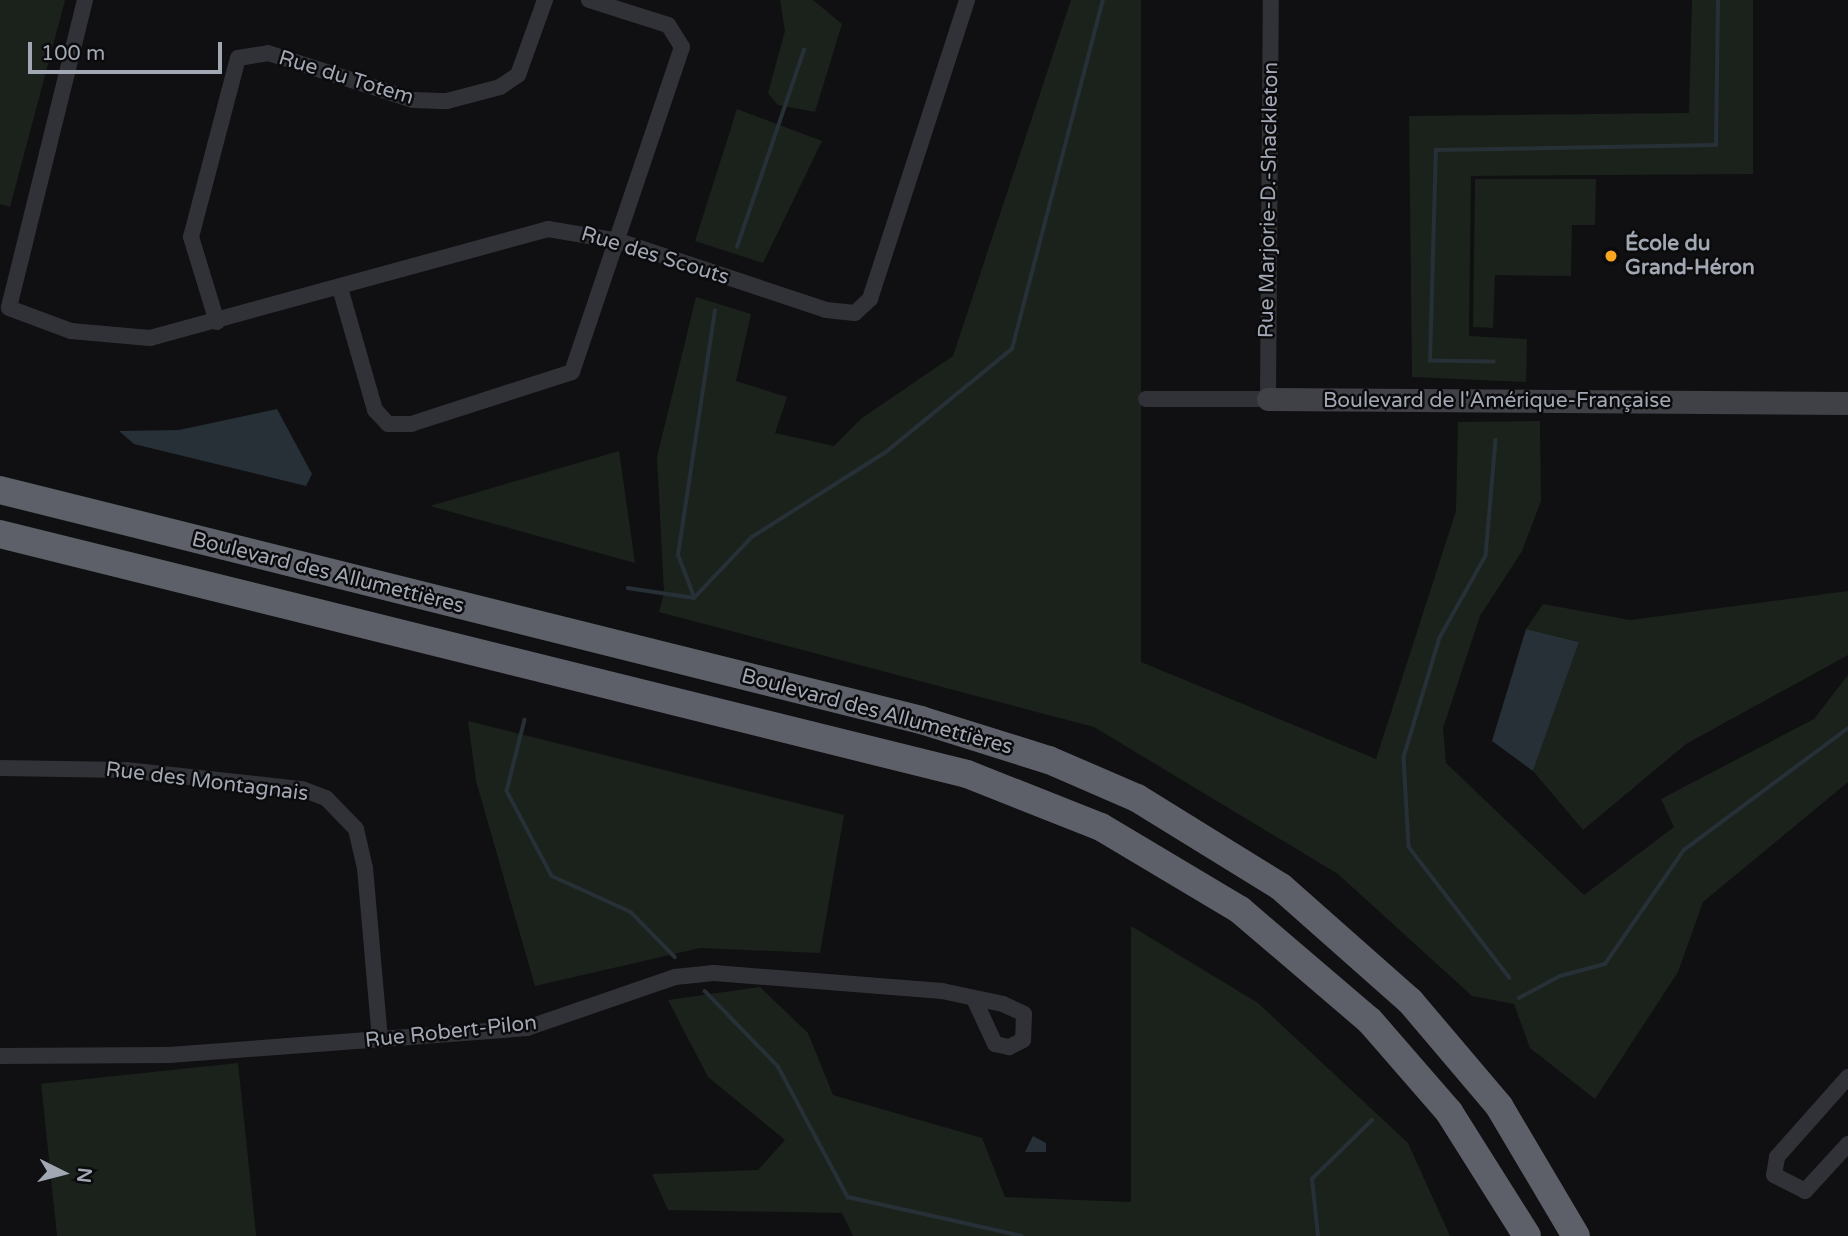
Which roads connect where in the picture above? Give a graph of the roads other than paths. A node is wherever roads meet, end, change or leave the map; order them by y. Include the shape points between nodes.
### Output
1 (85, 0) edge
2 (545, 0) edge
3 (589, 0) edge
4 (967, 0) edge
5 (1271, 0) edge
6 (619, 241) junction
7 (340, 288) junction
8 (216, 322) junction
9 (1146, 399) dead end
10 (1268, 399) junction
11 (1848, 402) edge
12 (0, 490) edge
13 (132, 525) junction
14 (0, 534) edge
15 (118, 566) junction
16 (0, 768) edge
17 (975, 1001) dead end
18 (380, 1039) junction
19 (0, 1056) edge
20 (1848, 1077) edge
21 (1848, 1144) edge
22 (1527, 1236) edge
23 (1576, 1236) edge

1 - 8 street, Rue des Scouts via 9,308 71,331 115,337 162,337
2 - 8 street, Rue du Totem via 518,75 500,87 446,101 413,100 268,53 238,58 191,237
3 - 6 street via 668,25 682,41
4 - 6 street, Rue des Scouts via 862,309 826,310
5 - 10 street, Rue Marjorie-D.-Shackleton
6 - 7 street, Rue des Scouts via 533,230
6 - 7 street via 572,372 411,424 388,424 375,410
7 - 8 street, Rue des Scouts
9 - 10 street, Boulevard de l'Amérique-Française
10 - 11 street, Boulevard de l'Amérique-Française
12 - 13 highway, Boulevard des Allumettières
13 - 15 highway
13 - 23 highway, Boulevard des Allumettières via 921,720 1049,760 1137,798 1281,887 1410,1000 1499,1106
14 - 15 highway, Boulevard des Allumettières
15 - 22 highway, Boulevard des Allumettières via 967,774 1101,827 1240,910 1370,1021 1456,1122
16 - 18 street, Rue des Montagnais via 126,770 326,797 356,830 365,868
17 - 18 street, Rue Robert-Pilon via 942,991 701,974 527,1028
18 - 19 street, Rue Robert-Pilon via 169,1055
20 - 21 street via 1777,1157 1774,1175 1804,1191

